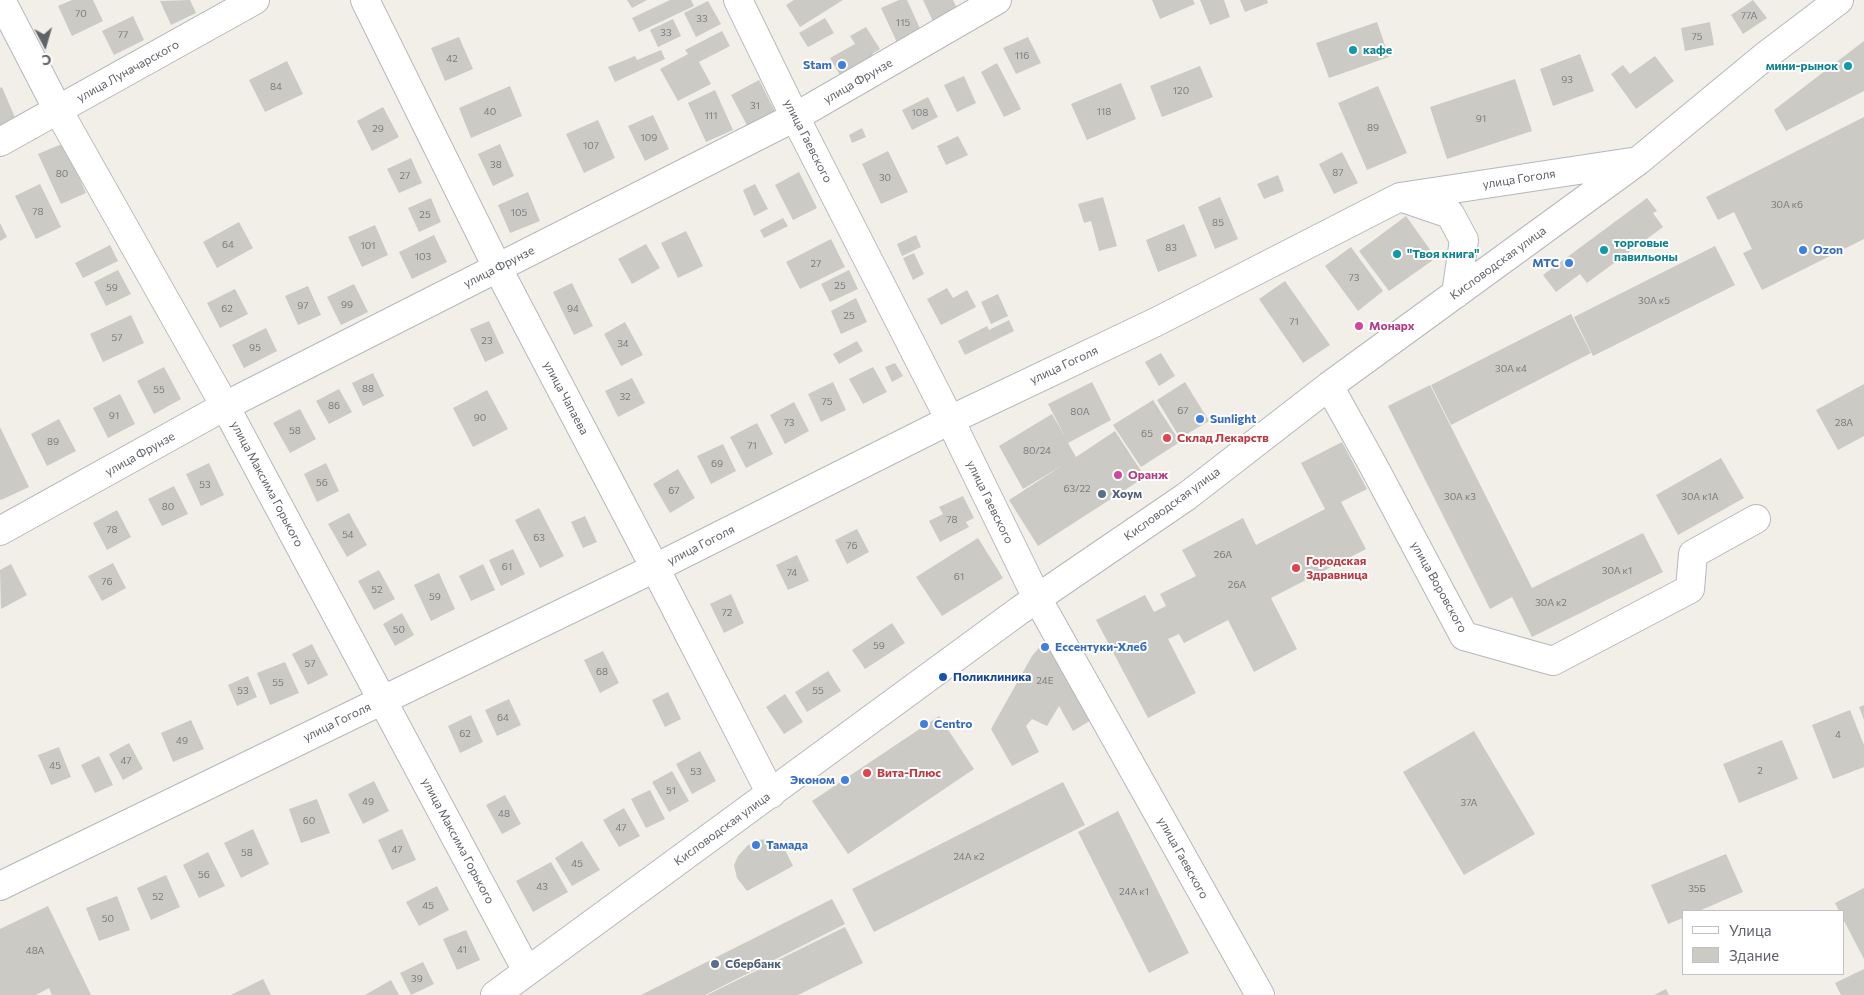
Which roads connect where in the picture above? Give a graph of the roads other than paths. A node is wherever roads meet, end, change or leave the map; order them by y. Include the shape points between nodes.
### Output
1 (1, 0) edge
2 (255, 0) edge
3 (365, 0) edge
4 (738, 0) edge
5 (996, 0) edge
6 (1840, 0) edge
7 (58, 110) junction
8 (795, 117) junction
9 (0, 142) edge
10 (1638, 161) junction
11 (1400, 197) junction
12 (497, 267) junction
13 (1456, 294) junction
14 (1329, 386) junction
15 (225, 406) junction
16 (950, 420) junction
17 (1756, 519) dead end
18 (0, 532) edge
19 (655, 568) junction
20 (1037, 598) junction
21 (382, 700) junction
22 (771, 794) junction
23 (0, 886) edge
24 (527, 971) junction
25 (494, 995) edge
26 (1260, 995) edge

1 - 7 street, улица Максима Горького
2 - 7 street, улица Луначарского
3 - 12 street, улица Чапаева
4 - 8 street, улица Гаевского
5 - 8 street, улица Фрунзе
6 - 10 street, Кисловодская улица via 1764,57
7 - 9 street, улица Луначарского
7 - 15 street, улица Максима Горького
8 - 12 street, улица Фрунзе
8 - 16 street, улица Гаевского
10 - 11 street, улица Гоголя
10 - 13 street, Кисловодская улица
11 - 13 street via 1450,214 1464,240
11 - 16 street, улица Гоголя via 1156,322
12 - 15 street, улица Фрунзе
12 - 19 street, улица Чапаева
13 - 14 street, Кисловодская улица
14 - 17 street, улица Воровского via 1464,636 1552,661 1690,589 1693,554
14 - 20 street, Кисловодская улица via 1187,496
15 - 18 street, улица Фрунзе
15 - 21 street, улица Максима Горького
16 - 19 street, улица Гоголя
16 - 20 street, улица Гаевского
19 - 21 street, улица Гоголя
19 - 22 street, улица Чапаева
20 - 22 street, Кисловодская улица
20 - 26 street, улица Гаевского
21 - 23 street, улица Гоголя
21 - 24 street, улица Максима Горького
22 - 24 street, Кисловодская улица
24 - 25 street, Кисловодская улица

